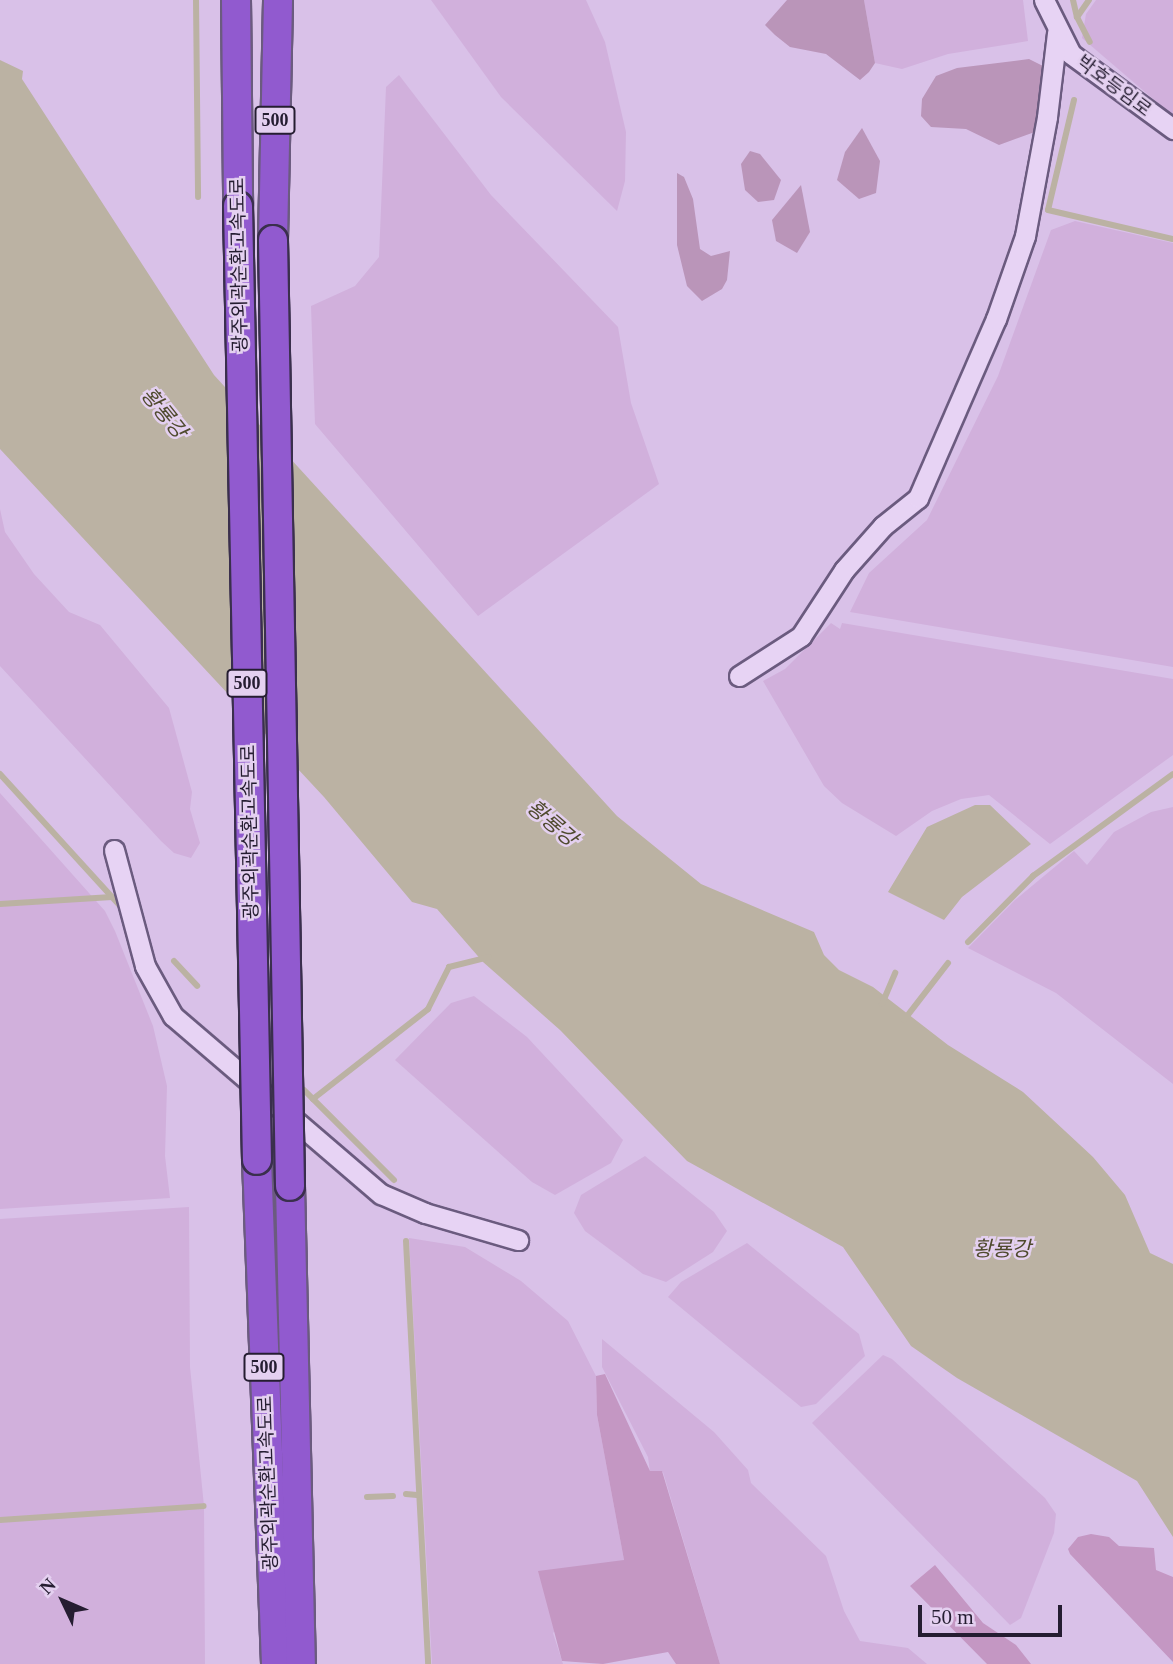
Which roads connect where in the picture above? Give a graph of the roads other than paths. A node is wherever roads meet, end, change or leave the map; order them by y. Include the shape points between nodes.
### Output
1 (236, 0) edge
2 (278, 0) edge
3 (1044, 0) edge
4 (1057, 33) junction
5 (1173, 129) edge
6 (738, 676) dead end
7 (114, 850) dead end
8 (518, 1240) dead end
9 (284, 1576) junction
10 (276, 1664) edge
11 (301, 1664) edge

1 - 9 highway, 광주외곽순환고속도로 / 500, bridge via 257,1160
2 - 9 highway, 광주외곽순환고속도로 / 500, bridge via 273,240 290,1186
3 - 4 street, 박호등임로
4 - 5 street, 박호등임로 via 1072,54 1104,82
4 - 6 street via 1025,236 996,319 918,498 883,526 852,561 801,636
7 - 8 street via 145,966 173,1016 381,1194 425,1213
9 - 10 highway, 광주외곽순환고속도로 / 500
9 - 11 highway, 광주외곽순환고속도로 / 500

